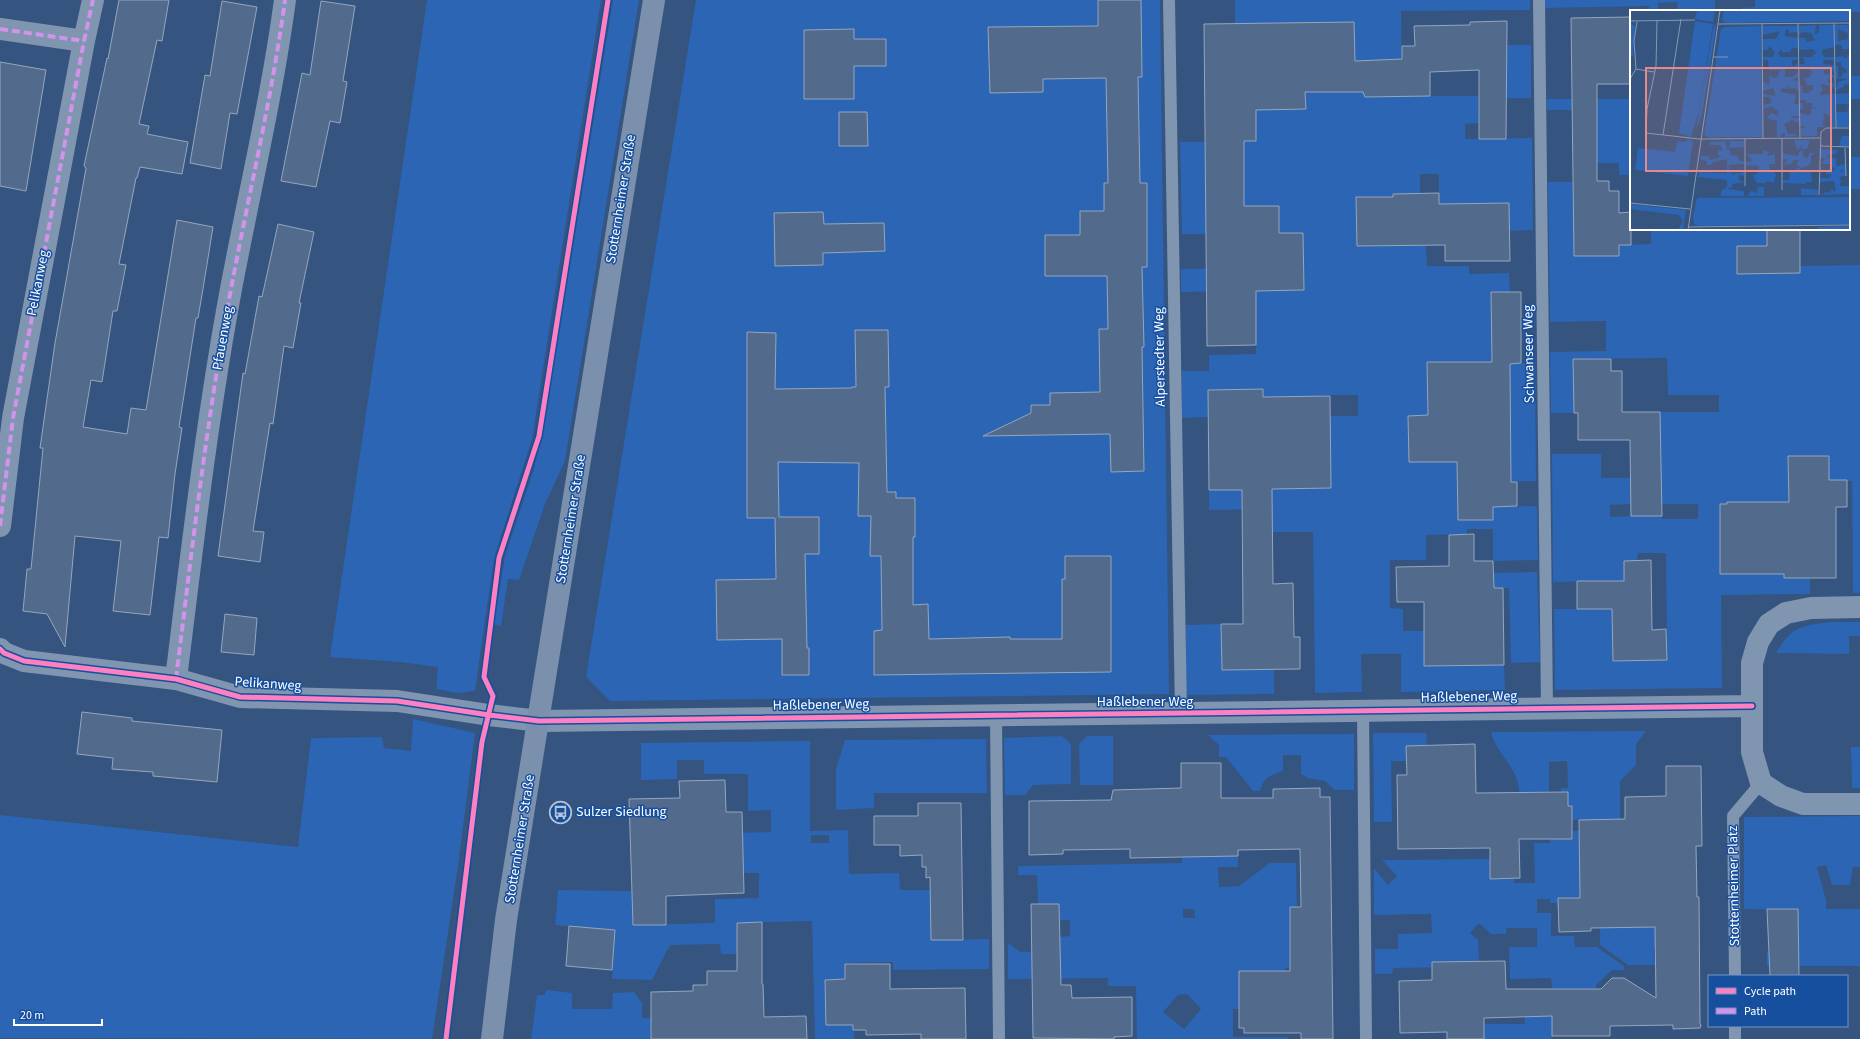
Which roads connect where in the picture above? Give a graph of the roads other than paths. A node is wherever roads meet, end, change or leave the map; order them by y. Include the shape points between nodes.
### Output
1 (93, 0) edge
2 (285, 0) edge
3 (654, 0) edge
4 (1169, 0) edge
5 (1539, 0) edge
6 (0, 29) edge
7 (84, 41) junction
8 (0, 526) edge
9 (1860, 607) edge
10 (0, 649) edge
11 (176, 680) junction
12 (1752, 706) junction
13 (1547, 708) junction
14 (1364, 710) junction
15 (1181, 714) junction
16 (996, 715) junction
17 (539, 721) junction
18 (1761, 783) junction
19 (1860, 804) edge
20 (1735, 975) edge
21 (1735, 1027) edge
22 (492, 1039) edge
23 (999, 1039) edge
24 (1366, 1039) edge
25 (1735, 1039) edge

1 - 7 street, Pelikanweg
2 - 11 street, Pfauenweg via 269,100 231,289 208,424
3 - 17 main road, Stotternheimer Straße
4 - 15 lane, Alperstedter Weg
5 - 13 lane, Schwanseer Weg
6 - 7 street
7 - 8 street, Pelikanweg via 13,418
9 - 12 street via 1811,608 1786,613 1769,624 1758,642 1752,663
10 - 11 street, Pelikanweg via 24,661
11 - 17 street, Pelikanweg via 240,697 397,701
12 - 13 street, Haßlebener Weg
12 - 18 street via 1752,752
13 - 14 street, Haßlebener Weg
14 - 15 street, Haßlebener Weg
14 - 24 lane
15 - 16 street, Haßlebener Weg
16 - 17 street, Haßlebener Weg
16 - 23 lane
17 - 22 main road, Stotternheimer Straße via 506,920
18 - 19 street via 1781,796 1803,804
18 - 20 lane, Stotternheimer Platz via 1733,816
21 - 25 lane

